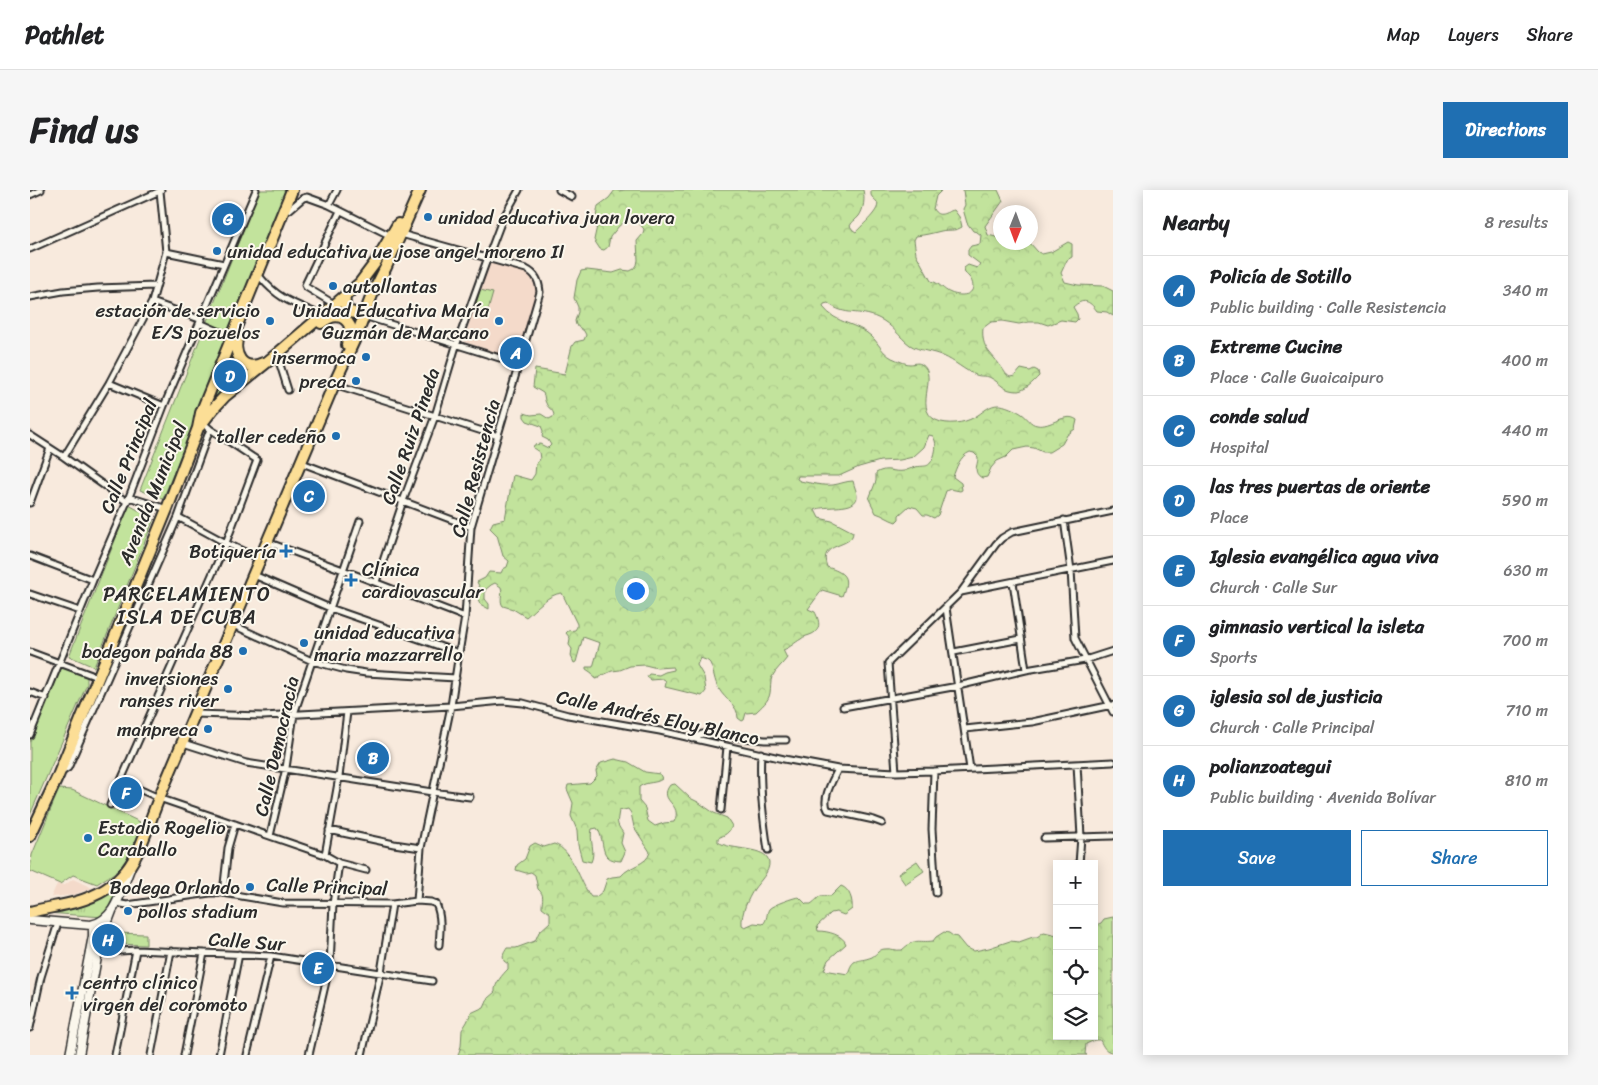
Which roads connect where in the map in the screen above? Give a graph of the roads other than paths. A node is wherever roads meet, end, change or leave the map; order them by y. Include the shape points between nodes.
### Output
1 (41, 190) edge
2 (161, 190) edge
3 (256, 190) edge
4 (292, 190) edge
5 (296, 190) edge
6 (337, 190) edge
7 (412, 190) edge
8 (420, 190) edge
9 (519, 190) edge
10 (559, 190) edge
11 (30, 196) edge
12 (572, 197) dead end
13 (329, 205) junction
14 (289, 210) junction
15 (340, 211) junction
16 (396, 235) junction
17 (30, 249) edge
18 (166, 252) junction
19 (488, 257) junction
20 (224, 264) junction
21 (261, 278) junction
22 (155, 286) junction
23 (345, 296) junction
24 (30, 297) edge
25 (152, 302) junction
26 (335, 304) junction
27 (364, 314) junction
28 (322, 315) junction
29 (201, 321) junction
30 (300, 335) junction
31 (232, 337) junction
32 (456, 346) junction
33 (272, 357) junction
34 (519, 364) junction
35 (109, 383) junction
36 (334, 384) junction
37 (288, 390) dead end
38 (164, 406) junction
39 (435, 416) junction
40 (204, 427) junction
41 (30, 435) edge
42 (498, 436) junction
43 (50, 448) junction
44 (64, 457) junction
45 (302, 463) junction
46 (32, 492) edge
47 (128, 500) junction
48 (403, 501) junction
49 (30, 503) edge
50 (167, 509) junction
51 (1113, 511) edge
52 (178, 517) junction
53 (1064, 520) junction
54 (360, 521) dead end
55 (471, 527) junction
56 (267, 542) junction
57 (226, 543) junction
58 (30, 556) edge
59 (260, 559) junction
60 (1113, 561) edge
61 (343, 570) junction
62 (1071, 570) junction
63 (254, 575) junction
64 (93, 580) junction
65 (376, 582) junction
66 (1013, 582) junction
67 (961, 592) junction
68 (30, 594) edge
69 (330, 608) junction
70 (946, 608) junction
71 (80, 611) junction
72 (464, 616) junction
73 (233, 625) junction
74 (1021, 638) junction
75 (1113, 651) edge
76 (30, 652) edge
77 (954, 652) junction
78 (459, 653) junction
79 (312, 660) junction
80 (1085, 660) junction
81 (60, 663) junction
82 (1026, 670) junction
83 (97, 677) junction
84 (456, 678) junction
85 (958, 686) junction
86 (30, 692) edge
87 (46, 698) junction
88 (890, 698) junction
89 (451, 706) junction
90 (1112, 706) edge
91 (843, 707) dead end
92 (347, 712) junction
93 (1113, 712) edge
94 (195, 714) junction
95 (294, 714) junction
96 (965, 729) junction
97 (30, 735) edge
98 (692, 738) junction
99 (786, 740) dead end
100 (183, 743) junction
101 (727, 747) junction
102 (761, 753) junction
103 (1113, 762) edge
104 (1077, 764) junction
105 (286, 768) junction
106 (838, 768) junction
107 (970, 769) junction
108 (934, 771) junction
109 (896, 772) junction
110 (58, 776) junction
111 (339, 777) junction
112 (121, 781) junction
113 (432, 792) junction
114 (470, 797) dead end
115 (159, 798) junction
116 (110, 805) dead end
117 (721, 810) dead end
118 (882, 823) dead end
119 (234, 824) junction
120 (329, 830) junction
121 (30, 836) edge
122 (270, 836) junction
123 (1113, 836) edge
124 (1081, 837) junction
125 (1044, 838) dead end
126 (420, 848) junction
127 (768, 850) dead end
128 (325, 855) junction
129 (1080, 860) edge
130 (133, 863) junction
131 (339, 863) junction
132 (366, 870) dead end
133 (223, 893) junction
134 (936, 893) dead end
135 (417, 901) junction
136 (116, 903) junction
137 (333, 904) junction
138 (392, 904) junction
139 (32, 910) edge
140 (112, 911) junction
141 (30, 920) edge
142 (58, 923) junction
143 (91, 925) junction
144 (439, 945) dead end
145 (136, 950) junction
146 (171, 951) junction
147 (98, 952) junction
148 (89, 953) junction
149 (204, 953) junction
150 (239, 954) junction
151 (271, 956) junction
152 (330, 964) junction
153 (381, 972) junction
154 (432, 980) dead end
155 (30, 1028) edge
156 (70, 1055) edge
157 (79, 1055) edge
158 (115, 1055) edge
159 (151, 1055) edge
160 (184, 1055) edge
161 (219, 1055) edge
162 (247, 1055) edge
163 (308, 1055) edge
164 (362, 1055) edge

1 - 11 street
2 - 17 street
2 - 18 street
3 - 20 street, Calle Principal
4 - 31 highway, Avenida Municipal
5 - 14 highway
6 - 13 street
7 - 16 highway
8 - 16 highway
9 - 19 street, Calle Ruiz Pineda via 502,220
10 - 12 street
13 - 14 street, Calle Resistencia via 307,197
13 - 15 street, Calle Resistencia
14 - 21 highway
15 - 16 street, Calle Resistencia
15 - 26 street via 305,284
16 - 19 street, Calle Resistencia
16 - 23 highway via 368,274
16 - 27 highway
18 - 20 street
18 - 22 street
19 - 32 street, Calle Ruiz Pineda
19 - 34 street, Calle Resistencia via 526,269 539,282 540,292
20 - 29 street, Calle Principal
21 - 28 street via 284,299
21 - 33 highway via 235,347 239,358 250,366 260,365
22 - 24 street via 63,291
22 - 25 street
23 - 26 highway
23 - 27 highway via 348,311
25 - 29 street
25 - 35 street
26 - 28 highway
27 - 32 street
27 - 36 highway
28 - 30 highway
29 - 31 street
29 - 38 street, Calle Principal
30 - 33 highway
30 - 36 highway via 310,332 328,317 339,316 348,322 349,338
31 - 40 highway, Avenida Municipal via 201,413
32 - 34 street
32 - 39 street, Calle Ruiz Pineda
33 - 37 street
33 - 40 highway via 224,396
34 - 42 street, Calle Resistencia
35 - 38 street
35 - 44 street
36 - 39 street
36 - 45 highway
38 - 47 street, Calle Principal
39 - 42 street
39 - 48 street, Calle Ruiz Pineda
40 - 50 highway, Avenida Municipal
40 - 52 street
40 - 57 street via 257,460
41 - 43 street
42 - 55 street, Calle Resistencia
43 - 44 street
43 - 46 street
44 - 47 street
45 - 48 street
45 - 56 highway
46 - 49 street
47 - 50 street
47 - 64 street, Calle Principal
48 - 55 street
48 - 65 street, Calle Ruiz Pineda
50 - 83 highway, Avenida Municipal
51 - 53 street
52 - 57 street
52 - 110 street via 68,768
53 - 62 street
53 - 67 street via 1012,532 1002,538
54 - 61 street, Calle Democracia
55 - 72 street, Calle Resistencia
56 - 59 highway
56 - 61 street
57 - 59 street
57 - 112 street
58 - 64 street
59 - 63 highway
60 - 62 street
61 - 65 street
61 - 69 street, Calle Democracia
62 - 66 street
62 - 80 street via 1075,638
63 - 69 street
63 - 73 highway
64 - 71 street, Calle Principal
65 - 72 street
66 - 67 street
66 - 74 street
67 - 70 street
68 - 71 street
69 - 78 street
69 - 79 street, Calle Democracia
70 - 77 street
70 - 88 street via 888,663
71 - 81 street, Calle Principal
72 - 78 street, Calle Resistencia
73 - 79 street
73 - 94 highway
74 - 77 street
74 - 82 street
75 - 80 street
76 - 81 street
77 - 85 street
78 - 84 street, Calle Resistencia
79 - 84 street via 366,673
79 - 95 street, Calle Democracia
80 - 82 street
80 - 90 street
81 - 83 street
81 - 87 street, Calle Principal
82 - 85 street
83 - 110 highway, Avenida Municipal
84 - 89 street, Calle Resistencia
85 - 88 street
85 - 96 street
86 - 87 street
87 - 97 street, Calle Principal
88 - 91 street
88 - 109 street
89 - 92 street, Calle Andrés Eloy Blanco
89 - 98 street, Calle Andrés Eloy Blanco via 503,701 523,703 568,715
89 - 113 street, Calle Resistencia
90 - 93 street
90 - 96 street via 1032,722
92 - 95 street, Calle Andrés Eloy Blanco
92 - 111 street
94 - 95 street, Calle Andrés Eloy Blanco
94 - 100 highway
95 - 105 street, Calle Democracia
96 - 107 street
98 - 99 street via 702,734
98 - 101 street, Calle Andrés Eloy Blanco
100 - 105 street via 246,763
100 - 115 highway
101 - 102 street, Calle Andrés Eloy Blanco
101 - 117 street
102 - 106 street, Calle Andrés Eloy Blanco
102 - 127 street via 761,797
103 - 104 street, Calle Andrés Eloy Blanco
104 - 107 street, Calle Andrés Eloy Blanco
104 - 124 street
105 - 111 street
105 - 122 street, Calle Democracia
106 - 109 street, Calle Andrés Eloy Blanco
106 - 118 street via 826,799 828,810
107 - 108 street, Calle Andrés Eloy Blanco
108 - 109 street, Calle Andrés Eloy Blanco
108 - 134 street via 932,829
110 - 121 highway, Avenida Municipal
111 - 113 street
111 - 120 street
112 - 115 street
112 - 116 street
113 - 114 street
113 - 126 street, Calle Resistencia
115 - 119 street
115 - 130 highway
119 - 122 street
119 - 133 street
120 - 126 street
120 - 128 street
122 - 128 street
123 - 124 street
124 - 125 street
124 - 129 street
126 - 135 street, Calle Resistencia
128 - 131 street
130 - 136 street
130 - 139 highway via 114,884 87,899
131 - 132 street
131 - 137 street
133 - 136 street, Calle Principal via 127,905
133 - 137 street, Calle Principal via 283,903
135 - 138 street, Calle Principal
135 - 144 street, Calle Principal via 436,904
136 - 140 street
137 - 138 street, Calle Principal
137 - 152 street
138 - 153 street
140 - 143 street via 105,920
140 - 147 street
141 - 142 street
142 - 143 street
142 - 155 street via 41,977
143 - 148 street via 94,931
145 - 146 street, Calle Sur
145 - 147 street, Calle Sur
145 - 158 street
146 - 149 street, Calle Sur
146 - 159 street
147 - 148 street, Calle Sur
147 - 157 street
148 - 156 street
149 - 150 street, Calle Sur
149 - 160 street
150 - 151 street, Calle Sur
150 - 161 street
151 - 152 street, Calle Sur
151 - 162 street
152 - 153 street, Calle Sur
152 - 163 street
153 - 154 street, Calle Sur
153 - 164 street

